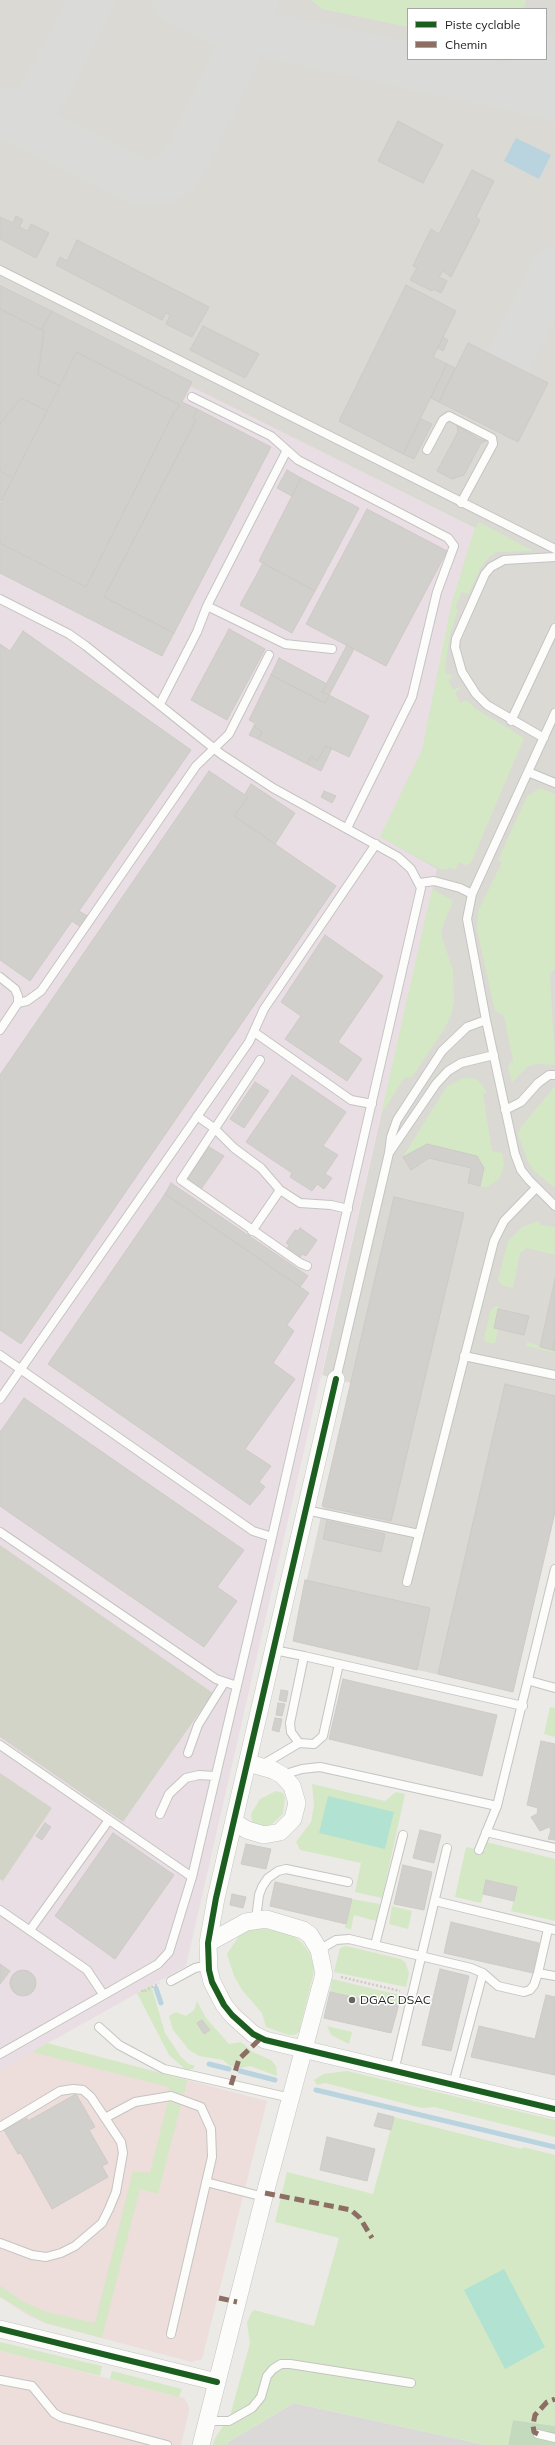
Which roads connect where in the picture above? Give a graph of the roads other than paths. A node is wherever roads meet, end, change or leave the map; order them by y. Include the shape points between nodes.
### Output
1 (0, 270) edge
2 (192, 397) dead end
3 (427, 450) dead end
4 (286, 452) junction
5 (461, 503) junction
6 (555, 549) edge
7 (555, 557) edge
8 (0, 599) edge
9 (207, 606) junction
10 (555, 628) edge
11 (332, 649) dead end
12 (269, 655) dead end
13 (160, 704) junction
14 (555, 713) edge
15 (511, 721) junction
16 (544, 738) junction
17 (213, 750) junction
18 (528, 772) junction
19 (555, 783) edge
20 (347, 828) junction
21 (376, 844) junction
22 (420, 883) junction
23 (472, 894) junction
24 (0, 977) edge
25 (18, 1003) junction
26 (486, 1020) junction
27 (0, 1030) edge
28 (254, 1032) junction
29 (494, 1055) junction
30 (260, 1060) dead end
31 (555, 1074) edge
32 (372, 1104) junction
33 (505, 1110) junction
34 (197, 1116) junction
35 (214, 1128) junction
36 (389, 1154) junction
37 (536, 1188) junction
38 (280, 1190) junction
39 (555, 1206) edge
40 (348, 1208) junction
41 (252, 1230) junction
42 (307, 1266) dead end
43 (0, 1355) edge
44 (464, 1356) junction
45 (21, 1369) junction
46 (555, 1375) edge
47 (336, 1379) joint
48 (0, 1399) edge
49 (306, 1510) junction
50 (0, 1532) edge
51 (419, 1534) junction
52 (272, 1537) junction
53 (555, 1569) edge
54 (407, 1582) dead end
55 (274, 1650) junction
56 (304, 1656) junction
57 (339, 1664) junction
58 (530, 1681) junction
59 (224, 1683) junction
60 (237, 1686) junction
61 (555, 1688) edge
62 (523, 1706) junction
63 (299, 1743) junction
64 (0, 1745) edge
65 (188, 1753) dead end
66 (255, 1764) junction
67 (282, 1775) junction
68 (215, 1776) junction
69 (498, 1806) junction
70 (160, 1814) dead end
71 (109, 1820) junction
72 (234, 1822) junction
73 (486, 1832) junction
74 (402, 1834) dead end
75 (447, 1848) dead end
76 (555, 1848) edge
77 (479, 1850) dead end
78 (192, 1877) junction
79 (348, 1882) dead end
80 (435, 1901) junction
81 (0, 1910) edge
82 (256, 1919) junction
83 (552, 1929) edge
84 (30, 1930) junction
85 (208, 1943) junction
86 (375, 1945) junction
87 (319, 1950) junction
88 (421, 1956) junction
89 (209, 1965) junction
90 (483, 1973) junction
91 (538, 1973) junction
92 (555, 1976) edge
93 (170, 1981) road end
94 (103, 1994) junction
95 (99, 2027) dead end
96 (304, 2051) junction
97 (0, 2054) edge
98 (394, 2071) junction
99 (453, 2085) junction
100 (291, 2098) junction
101 (555, 2109) edge
102 (105, 2118) junction
103 (0, 2127) edge
104 (206, 2182) junction
105 (264, 2197) junction
106 (0, 2244) edge
107 (0, 2329) edge
108 (171, 2334) dead end
109 (0, 2380) edge
110 (217, 2382) junction
111 (411, 2383) dead end
112 (207, 2421) junction
113 (538, 2434) dead end
114 (555, 2438) edge
115 (167, 2445) edge
116 (201, 2445) edge

1 - 5 lane
2 - 4 lane via 271,436
3 - 5 lane via 443,420 449,416 492,438 493,444
4 - 9 lane
4 - 20 lane via 311,468 448,538 454,546 436,592 412,697
5 - 6 lane
7 - 15 lane via 504,560 490,567 456,639 457,658 462,672 476,694
8 - 13 lane via 69,634
9 - 11 lane via 285,644
9 - 13 lane via 197,632
10 - 15 lane
12 - 17 lane via 232,730
13 - 17 lane
14 - 16 lane
15 - 16 lane
16 - 18 lane
17 - 20 lane via 273,788
17 - 25 lane via 196,766 41,991 27,1001
18 - 19 lane
18 - 23 lane
20 - 21 lane
21 - 22 lane via 404,862
21 - 28 lane via 264,1009
22 - 23 lane via 434,881
22 - 32 lane via 420,894
23 - 26 lane via 467,919
24 - 25 lane via 15,989
25 - 27 lane
26 - 29 lane
26 - 36 lane via 467,1027 442,1051 397,1120
28 - 32 lane via 351,1100
28 - 34 lane
29 - 33 lane
29 - 36 lane via 461,1063 448,1071 436,1084
30 - 35 lane
31 - 33 lane via 538,1083 521,1102
32 - 40 lane
33 - 37 lane via 521,1170
34 - 35 lane
34 - 45 lane
35 - 38 lane via 234,1148 266,1173
35 - 41 lane via 181,1180
36 - 47 lane
37 - 39 lane
37 - 44 lane via 507,1217 494,1241
38 - 40 lane via 306,1205 329,1204
38 - 41 lane
40 - 52 lane
41 - 42 lane via 300,1264
43 - 45 lane
44 - 46 lane
44 - 51 lane
45 - 48 lane
45 - 52 lane via 253,1531
47 - 49 street
49 - 51 lane
49 - 55 street
50 - 59 lane
51 - 54 lane
52 - 60 lane
53 - 58 lane
55 - 56 lane
55 - 66 street
56 - 57 lane
56 - 63 lane via 290,1723 291,1732
57 - 62 lane
57 - 63 lane via 323,1736 314,1744
58 - 61 lane
58 - 62 lane
59 - 60 lane
59 - 65 lane via 198,1725
60 - 68 lane
62 - 69 lane
63 - 66 lane
64 - 71 lane
66 - 67 street
66 - 72 street
67 - 69 lane via 320,1767
67 - 72 street via 292,1786 297,1803 293,1820 280,1832 264,1835 247,1830
68 - 70 lane via 199,1775 186,1778 169,1794
68 - 78 lane
69 - 73 lane
71 - 78 lane
71 - 84 lane
72 - 85 street
73 - 76 lane
73 - 77 lane
74 - 86 lane
75 - 80 lane
78 - 94 lane via 169,1952 158,1964
79 - 82 lane via 286,1869 278,1871 262,1886
80 - 83 lane
80 - 88 lane
81 - 84 lane
82 - 85 street via 231,1928
82 - 87 street via 266,1919 303,1930 315,1941
83 - 91 lane
84 - 94 lane via 88,1970
85 - 89 street
86 - 87 lane via 349,1938 336,1940
86 - 88 lane
87 - 96 street via 324,1974
88 - 90 lane
88 - 98 lane
89 - 93 lane via 195,1968
89 - 96 street via 217,1993 242,2025 265,2040
90 - 91 lane via 498,1986 524,1992 534,1985
90 - 99 lane
91 - 92 lane
94 - 97 lane
95 - 100 lane via 119,2045 164,2069
96 - 98 street
96 - 100 street
98 - 99 street
99 - 101 street
100 - 105 street
102 - 103 lane via 91,2097 83,2090 73,2089 60,2091
102 - 104 lane via 135,2102 159,2096 170,2096 200,2107 207,2116 213,2144
102 - 106 lane via 121,2142 123,2153 116,2192 102,2223 75,2246 61,2253 32,2255
104 - 105 lane
104 - 108 lane
105 - 110 street
107 - 110 street
109 - 115 lane via 32,2386 54,2413 61,2417
110 - 112 street
111 - 112 lane via 281,2364 267,2376 261,2397 252,2408 229,2421
112 - 116 street
113 - 114 lane

